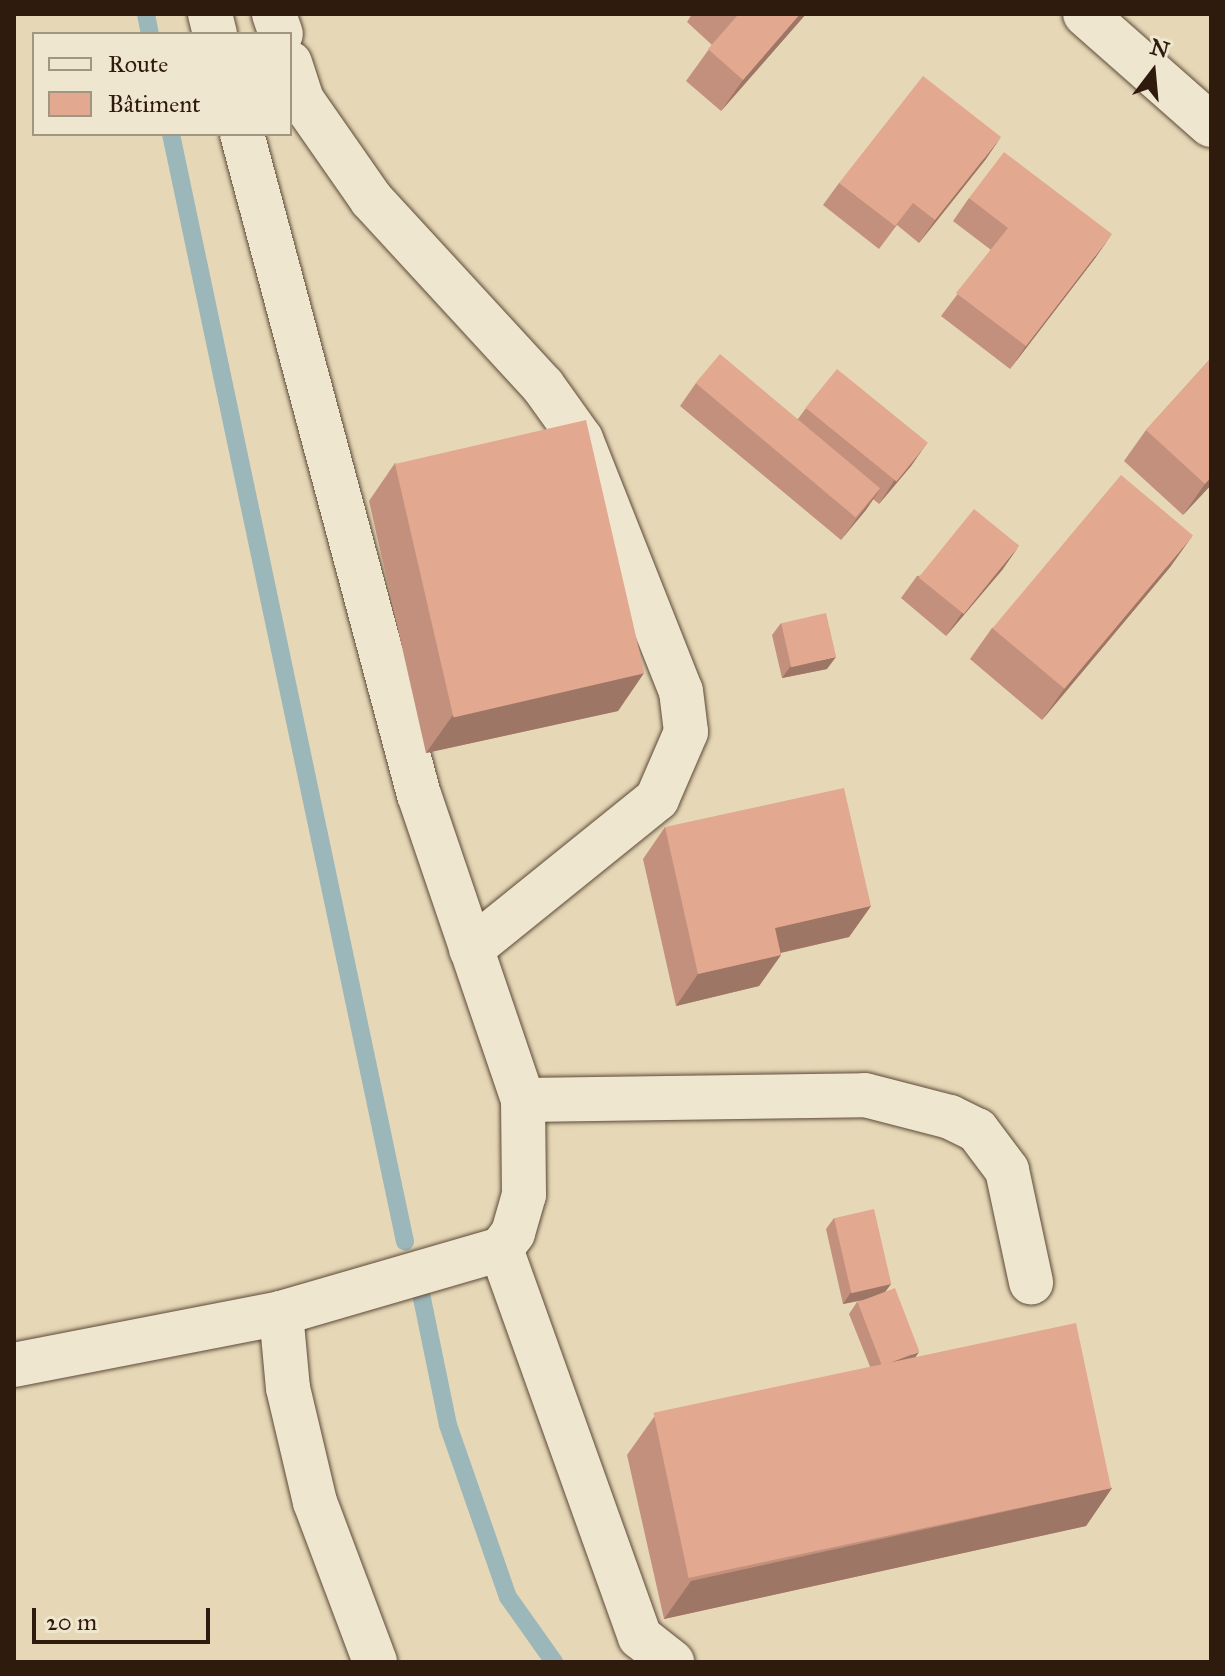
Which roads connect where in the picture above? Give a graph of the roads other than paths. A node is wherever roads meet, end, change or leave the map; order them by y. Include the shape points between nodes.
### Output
1 (1085, 14) edge
2 (292, 69) edge
3 (1211, 125) edge
4 (243, 136) edge
5 (471, 949) junction
6 (523, 1100) junction
7 (501, 1249) junction
8 (1031, 1282) dead end
9 (281, 1313) junction
10 (14, 1365) edge
11 (375, 1662) edge
12 (672, 1662) edge

1 - 3 street
2 - 5 street via 302,100 371,199 543,386 581,439 681,691 686,732 657,799
4 - 5 street via 419,795
5 - 6 street
6 - 7 street via 524,1195 513,1233
6 - 8 street via 865,1095 950,1117 977,1130 1007,1170
7 - 9 street
7 - 12 street via 640,1637
9 - 10 street
9 - 11 street via 288,1388 315,1502

